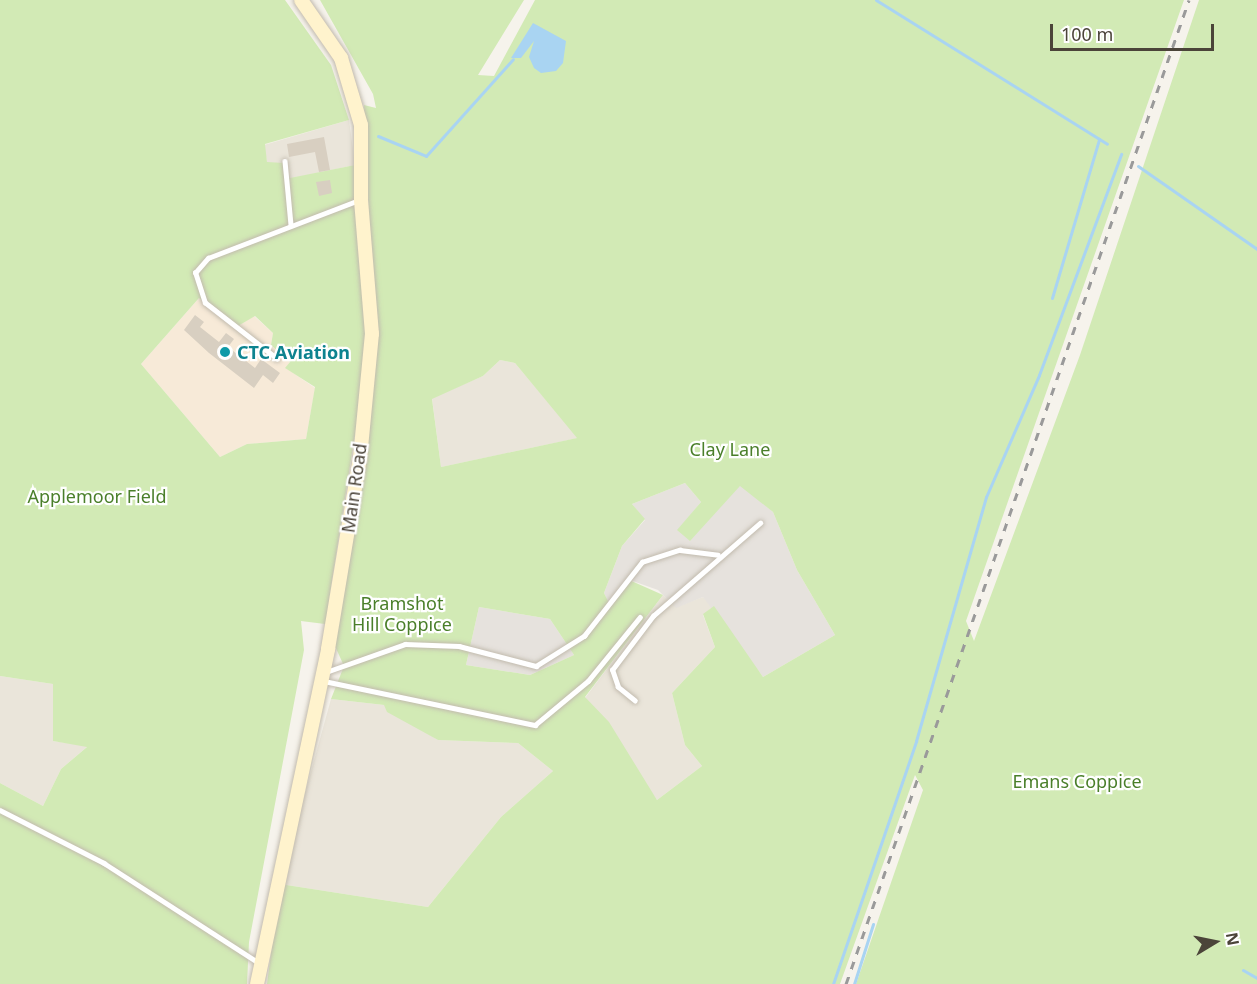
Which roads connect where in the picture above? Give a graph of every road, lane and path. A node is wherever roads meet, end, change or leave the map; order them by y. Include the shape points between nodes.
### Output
1 (301, 0) edge
2 (285, 161) dead end
3 (361, 199) junction
4 (291, 225) junction
5 (277, 359) dead end
6 (760, 523) dead end
7 (718, 555) junction
8 (640, 617) dead end
9 (323, 676) junction
10 (635, 701) dead end
11 (0, 810) edge
12 (260, 963) junction
13 (257, 984) edge

1 - 3 street, Main Road via 341,58 361,125
2 - 4 lane
3 - 4 lane
3 - 9 street, Main Road via 372,334 360,458
4 - 5 lane via 208,258 195,273 205,303
6 - 7 lane
7 - 9 lane via 680,550 642,562 584,636 537,666 459,646 405,644
7 - 10 lane via 653,616 612,670 618,687
8 - 9 lane via 588,681 535,725
9 - 12 street, Main Road
11 - 12 lane via 104,863
12 - 13 street, Main Road

